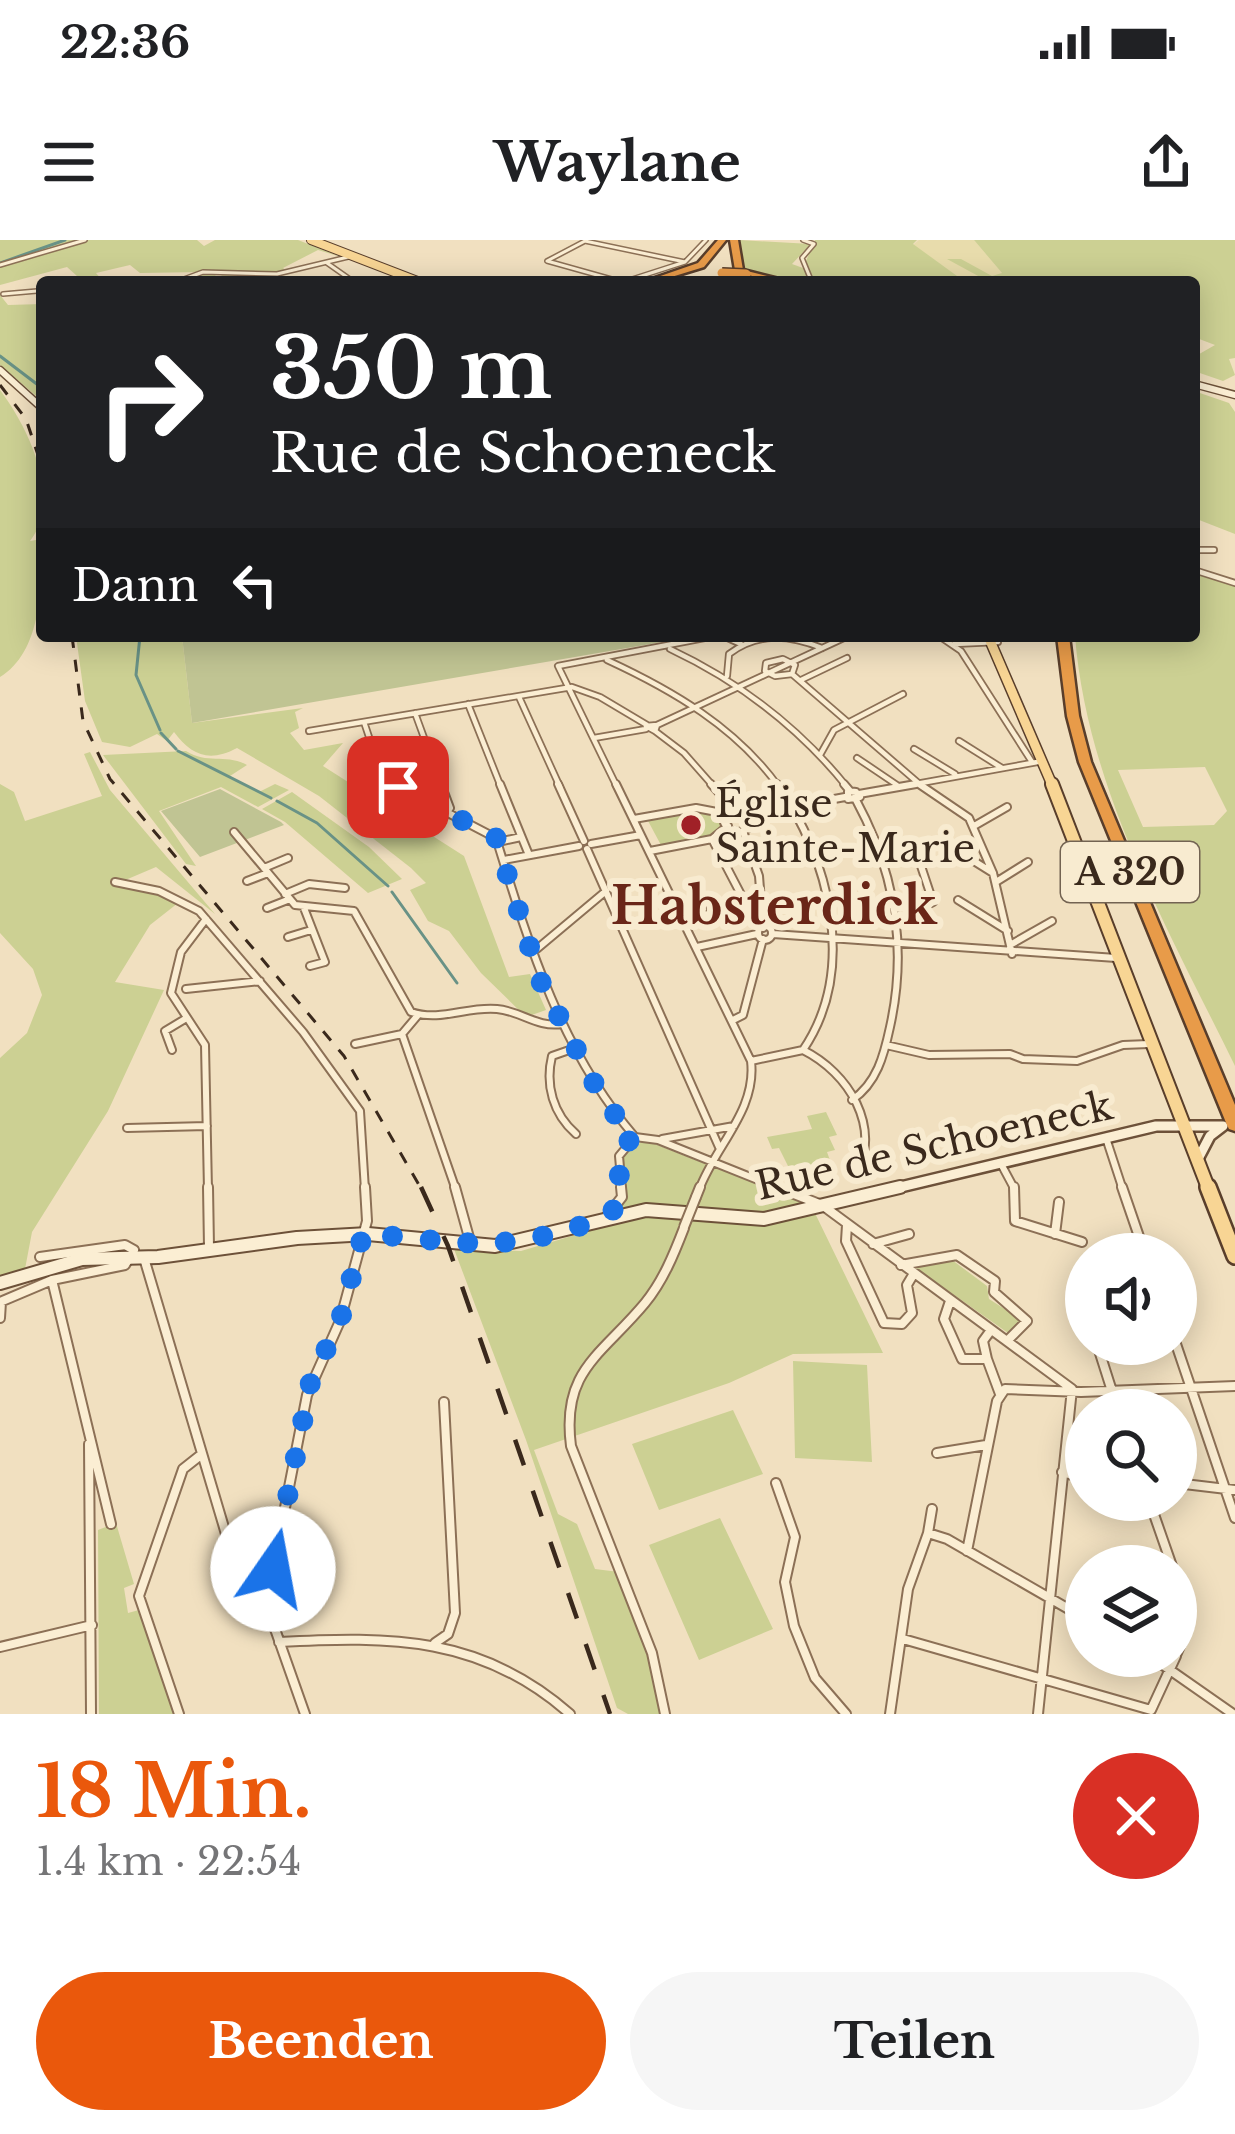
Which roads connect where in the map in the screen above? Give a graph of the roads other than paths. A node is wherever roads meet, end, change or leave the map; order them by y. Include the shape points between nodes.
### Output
1 (85, 240) edge
2 (311, 240) edge
3 (339, 240) edge
4 (706, 240) edge
5 (728, 240) edge
6 (802, 240) edge
7 (324, 246) junction
8 (348, 257) junction
9 (685, 262) junction
10 (327, 263) junction
11 (0, 265) edge
12 (192, 276) edge
13 (240, 276) edge
14 (266, 276) edge
15 (345, 276) edge
16 (403, 276) edge
17 (601, 276) edge
18 (641, 276) edge
19 (668, 276) edge
20 (734, 276) edge
21 (808, 276) edge
22 (36, 292) edge
23 (4, 294) dead end
24 (0, 370) edge
25 (1200, 386) edge
26 (1235, 395) edge
27 (36, 403) edge
28 (1200, 550) edge
29 (1214, 550) dead end
30 (1200, 572) edge
31 (1235, 583) edge
32 (693, 642) edge
33 (736, 642) edge
34 (752, 642) edge
35 (800, 642) edge
36 (835, 642) edge
37 (950, 642) edge
38 (972, 642) edge
39 (991, 642) edge
40 (1067, 642) edge
41 (741, 644) junction
42 (953, 644) junction
43 (667, 648) junction
44 (822, 648) junction
45 (847, 658) dead end
46 (604, 659) junction
47 (792, 662) junction
48 (768, 674) junction
49 (792, 674) junction
50 (727, 679) junction
51 (800, 680) junction
52 (740, 687) junction
53 (569, 688) junction
54 (903, 694) dead end
55 (518, 696) junction
56 (468, 704) junction
57 (697, 707) junction
58 (416, 713) junction
59 (851, 721) junction
60 (364, 722) junction
61 (646, 727) junction
62 (656, 728) junction
63 (309, 731) dead end
64 (594, 738) junction
65 (959, 741) dead end
66 (914, 748) dead end
67 (820, 755) junction
68 (856, 758) dead end
69 (1039, 760) junction
70 (1001, 767) junction
71 (958, 776) junction
72 (919, 783) junction
73 (900, 787) junction
74 (847, 794) junction
75 (857, 797) junction
76 (729, 804) junction
77 (794, 806) junction
78 (1007, 807) dead end
79 (448, 811) junction
80 (722, 813) junction
81 (753, 814) junction
82 (634, 819) junction
83 (728, 826) junction
84 (974, 826) junction
85 (743, 831) junction
86 (234, 832) dead end
87 (642, 835) junction
88 (521, 837) junction
89 (712, 838) junction
90 (498, 842) junction
91 (945, 843) dead end
92 (585, 845) junction
93 (650, 851) junction
94 (881, 853) junction
95 (529, 855) junction
96 (288, 858) dead end
97 (504, 860) junction
98 (1028, 862) dead end
99 (266, 870) junction
100 (995, 878) junction
101 (247, 881) dead end
102 (116, 882) dead end
103 (345, 888) dead end
104 (606, 891) junction
105 (288, 896) junction
106 (707, 899) dead end
107 (958, 900) dead end
108 (923, 907) dead end
109 (267, 908) dead end
110 (304, 908) junction
111 (206, 919) junction
112 (683, 920) junction
113 (1052, 921) dead end
114 (310, 930) junction
115 (1008, 931) junction
116 (760, 932) junction
117 (288, 937) dead end
118 (832, 938) junction
119 (901, 944) junction
120 (697, 946) junction
121 (1011, 950) junction
122 (532, 953) junction
123 (1117, 958) junction
124 (310, 966) dead end
125 (261, 981) junction
126 (186, 989) dead end
127 (418, 1016) junction
128 (186, 1019) junction
129 (733, 1020) junction
130 (562, 1024) junction
131 (402, 1034) junction
132 (356, 1044) dead end
133 (1152, 1044) junction
134 (886, 1045) junction
135 (575, 1048) junction
136 (172, 1050) dead end
137 (800, 1050) junction
138 (751, 1061) junction
139 (1231, 1097) edge
140 (852, 1100) junction
141 (1231, 1123) edge
142 (1184, 1124) junction
143 (208, 1126) junction
144 (734, 1126) junction
145 (127, 1128) dead end
146 (712, 1129) junction
147 (576, 1134) dead end
148 (635, 1137) junction
149 (1106, 1137) junction
150 (658, 1140) junction
151 (719, 1147) junction
152 (1198, 1159) junction
153 (711, 1160) junction
154 (1000, 1162) junction
155 (856, 1176) dead end
156 (1059, 1202) dead end
157 (822, 1205) junction
158 (608, 1216) junction
159 (847, 1225) junction
160 (1138, 1233) edge
161 (363, 1234) junction
162 (909, 1234) dead end
163 (1055, 1234) junction
164 (1065, 1237) edge
165 (873, 1244) junction
166 (470, 1245) junction
167 (208, 1250) junction
168 (40, 1256) dead end
169 (1235, 1256) edge
170 (129, 1258) junction
171 (144, 1258) junction
172 (901, 1264) junction
173 (914, 1274) junction
174 (52, 1280) junction
175 (0, 1283) edge
176 (950, 1301) junction
177 (0, 1302) edge
178 (0, 1318) edge
179 (991, 1330) junction
180 (1006, 1342) junction
181 (987, 1359) junction
182 (1183, 1365) edge
183 (1235, 1387) edge
184 (1191, 1388) junction
185 (1072, 1389) joint
186 (1165, 1389) edge
187 (1000, 1394) junction
188 (444, 1402) dead end
189 (89, 1444) junction
190 (988, 1444) junction
191 (1065, 1447) edge
192 (202, 1454) junction
193 (937, 1454) dead end
194 (1062, 1472) junction
195 (1065, 1473) edge
196 (776, 1483) dead end
197 (1197, 1485) edge
198 (1230, 1489) edge
199 (932, 1510) dead end
200 (1235, 1518) edge
201 (111, 1524) dead end
202 (928, 1533) junction
203 (967, 1551) junction
204 (1049, 1598) junction
205 (1065, 1607) edge
206 (92, 1625) junction
207 (274, 1629) junction
208 (903, 1640) junction
209 (279, 1642) junction
210 (432, 1644) junction
211 (0, 1647) edge
212 (1166, 1677) edge
213 (1182, 1677) edge
214 (1041, 1679) junction
215 (834, 1710) edge
216 (91, 1714) edge
217 (179, 1714) edge
218 (305, 1714) edge
219 (570, 1714) edge
220 (665, 1714) edge
221 (846, 1714) edge
222 (890, 1714) edge
223 (1037, 1714) edge
224 (1233, 1714) edge

1 - 11 street
2 - 7 main road
3 - 7 street
4 - 9 street
5 - 19 highway via 705,262
5 - 20 highway
6 - 21 street via 814,244 802,258
7 - 8 main road
8 - 10 street
8 - 16 main road
9 - 17 street via 588,242 547,261
9 - 18 street
10 - 14 street
10 - 15 street
12 - 13 street
22 - 23 street
24 - 27 main road
25 - 26 main road
28 - 29 street
30 - 31 street
32 - 43 street
33 - 41 street
34 - 41 street
35 - 44 street
36 - 44 street
37 - 42 street
38 - 42 street
39 - 69 main road
40 - 139 highway, A 320 via 1085,762
41 - 50 street via 726,659
42 - 69 street
43 - 46 street
43 - 50 street
44 - 47 street
45 - 51 street
46 - 53 street via 558,666
46 - 57 street
47 - 48 street
47 - 49 street
48 - 49 street
48 - 52 street
49 - 51 street
50 - 52 street
51 - 59 street
52 - 57 street
52 - 67 street
53 - 55 street
53 - 61 street
53 - 64 street
54 - 59 street
55 - 56 street
55 - 92 street
56 - 58 street
56 - 88 street
57 - 62 street
57 - 77 street via 754,754
58 - 60 street
58 - 79 street
59 - 67 street via 830,734
59 - 72 street
60 - 63 street
60 - 79 street via 382,776
61 - 62 street
61 - 64 street
62 - 76 street
64 - 82 street
65 - 70 street
66 - 71 street
67 - 74 street
68 - 73 street
69 - 70 street
69 - 123 main road
70 - 71 street
71 - 72 street
72 - 73 street
72 - 84 street
73 - 75 street
74 - 75 street
74 - 77 street
75 - 94 street
76 - 80 street
76 - 81 street
77 - 81 street
77 - 118 street via 826,880
78 - 84 street
79 - 90 street
80 - 82 street via 697,808
80 - 83 street
81 - 85 street
82 - 87 street
83 - 85 street
83 - 89 street
84 - 100 street
85 - 116 street via 759,876
86 - 99 street
87 - 92 street
87 - 93 street
88 - 90 street
88 - 95 street
89 - 93 street
89 - 116 street
90 - 97 street
91 - 100 street
92 - 95 street
92 - 104 street
93 - 112 street
94 - 108 street via 918,857 933,902
94 - 119 street
95 - 97 street
96 - 99 street
97 - 122 street
98 - 100 street
99 - 101 street
99 - 105 street
100 - 115 street
102 - 111 street via 166,893
103 - 105 street via 309,884
104 - 122 street
104 - 146 street
105 - 109 street
105 - 110 street
106 - 112 street via 712,913
107 - 115 street
110 - 114 street
110 - 127 street via 354,911 402,1003
111 - 125 street
111 - 128 street via 172,983
112 - 120 street
113 - 121 street
114 - 117 street
114 - 124 street via 325,962
115 - 121 street
116 - 118 street
116 - 120 street
116 - 129 street via 748,1002
118 - 119 street
118 - 137 street via 826,993
119 - 121 street
119 - 134 street
120 - 129 street
121 - 123 street
122 - 130 street
123 - 133 main road
125 - 126 street
125 - 161 street via 359,1107
127 - 130 street via 494,1009 540,1027
127 - 131 street
128 - 136 street via 166,1030
128 - 143 street via 205,1045
129 - 138 street
130 - 135 street
131 - 132 street
131 - 166 street
133 - 134 street via 1077,1061 929,1055
133 - 142 main road
134 - 140 street via 870,1084
135 - 147 street via 552,1056 548,1071 561,1119
135 - 148 street via 604,1102
137 - 138 street
137 - 140 street via 829,1066
138 - 144 street via 754,1088
139 - 141 highway
140 - 155 street via 869,1143
141 - 142 main road, Rue de Schoeneck
141 - 152 main road via 1210,1136
142 - 149 main road, Rue de Schoeneck
142 - 152 main road
143 - 145 street
143 - 167 street
144 - 146 street
144 - 151 street
146 - 150 street
146 - 151 street
148 - 150 street
148 - 158 street via 617,1156 622,1197
149 - 154 main road, Rue de Schoeneck
149 - 160 street
150 - 153 street
151 - 153 street
152 - 169 main road
153 - 157 street
153 - 220 street, bridge via 663,1277 577,1376 567,1426 652,1653
154 - 157 main road, Rue de Schoeneck
154 - 163 street via 1015,1189 1012,1218
156 - 163 street
157 - 158 main road, Rue de Schoeneck via 749,1220 658,1210
157 - 159 street
158 - 166 main road, Rue de Schoeneck via 525,1242
159 - 165 street
159 - 173 street via 846,1241 884,1323 902,1324 912,1313 907,1285
161 - 166 main road, Rue de Schoeneck
161 - 167 main road, Rue de Schoeneck
161 - 207 street via 340,1321 307,1395 273,1569
162 - 165 street
163 - 164 street
165 - 172 street
167 - 171 main road, Rue de Schoeneck
168 - 170 street, Rue de Schoeneck via 125,1244 134,1250
170 - 171 main road, Rue de Schoeneck
170 - 174 street
170 - 175 main road, Rue de Schoeneck via 70,1261
171 - 192 street
172 - 173 street
172 - 180 street via 957,1255 995,1281 994,1292 1027,1321
173 - 176 street
174 - 177 street
174 - 189 street
176 - 179 street
176 - 181 street via 944,1319 962,1359
177 - 178 street
179 - 180 street
179 - 181 street via 983,1341
180 - 185 street
181 - 187 street
182 - 184 street
183 - 184 street
184 - 186 street
184 - 198 street
185 - 187 street via 1012,1387
187 - 190 street
188 - 210 street via 455,1613 448,1634
189 - 201 street
189 - 206 street
190 - 193 street
190 - 203 street
191 - 194 street
192 - 207 street via 242,1588
192 - 217 street via 183,1469 139,1596
194 - 195 street
194 - 204 street
196 - 215 street via 795,1537 785,1582 789,1610
197 - 198 street
198 - 200 street
199 - 202 street
202 - 203 street
202 - 208 street via 908,1589
203 - 204 street
204 - 205 street
204 - 214 street
206 - 211 street
206 - 216 street
207 - 209 street
208 - 214 street
208 - 222 street
209 - 210 street via 371,1637
209 - 218 street
210 - 219 street via 521,1674
212 - 214 street via 1151,1710
213 - 224 street
214 - 223 street
215 - 221 street

